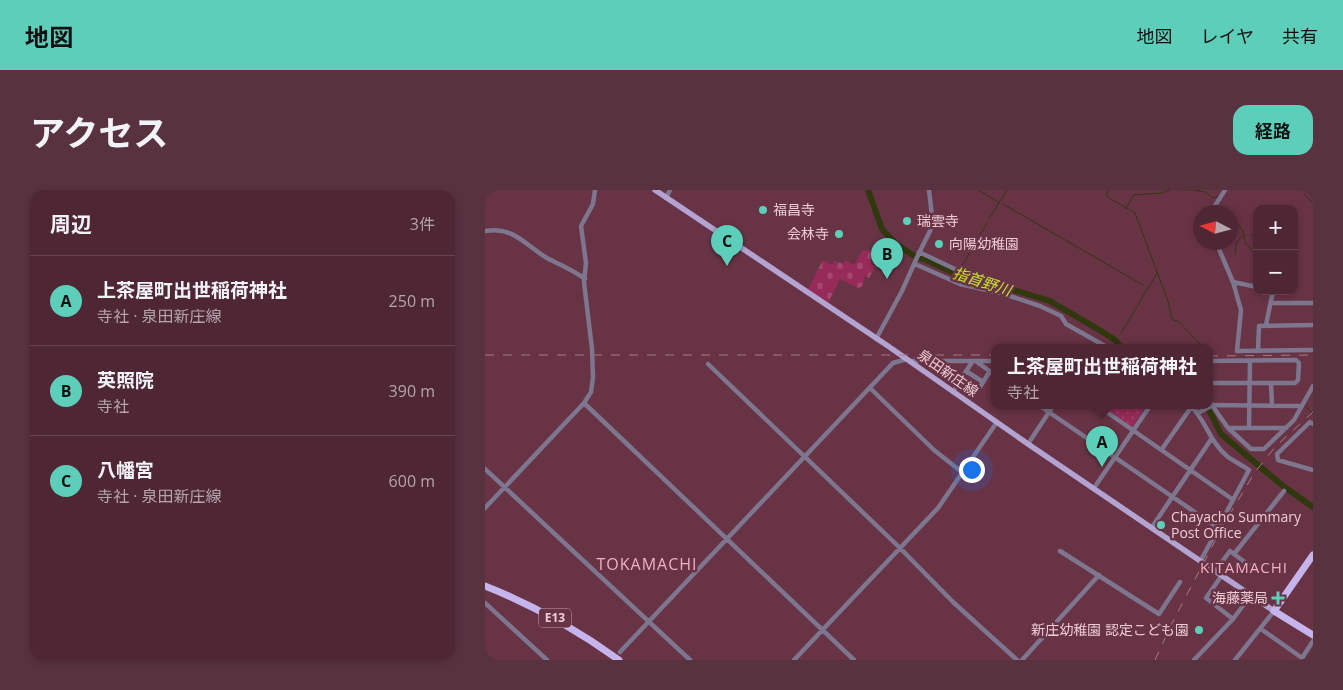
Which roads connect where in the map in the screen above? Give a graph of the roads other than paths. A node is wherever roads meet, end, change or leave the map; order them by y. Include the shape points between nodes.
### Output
1 (595, 190) edge
2 (655, 190) edge
3 (670, 190) edge
4 (929, 190) edge
5 (1225, 190) edge
6 (666, 198) junction
7 (1215, 205) edge
8 (485, 231) edge
9 (1219, 250) edge
10 (919, 252) junction
11 (915, 264) junction
12 (961, 272) dead end
13 (585, 279) junction
14 (1233, 282) junction
15 (1253, 286) edge
16 (1272, 295) edge
17 (1271, 303) junction
18 (1313, 303) edge
19 (1313, 325) edge
20 (1266, 326) junction
21 (876, 339) junction
22 (1101, 344) edge
23 (1258, 350) junction
24 (1313, 350) edge
25 (908, 360) junction
26 (974, 361) junction
27 (991, 361) edge
28 (1213, 361) edge
29 (1249, 361) junction
30 (708, 364) dead end
31 (966, 371) junction
32 (990, 371) joint
33 (1213, 382) edge
34 (1249, 383) junction
35 (1271, 383) junction
36 (1313, 386) edge
37 (870, 388) junction
38 (953, 392) junction
39 (584, 403) junction
40 (1213, 404) edge
41 (1271, 405) junction
42 (1213, 406) edge
43 (1249, 406) junction
44 (1302, 406) junction
45 (1044, 409) edge
46 (1051, 409) edge
47 (1104, 409) edge
48 (1148, 409) edge
49 (1190, 409) edge
50 (1195, 409) edge
51 (1204, 409) edge
52 (1049, 412) junction
53 (1198, 413) junction
54 (997, 422) junction
55 (1313, 424) edge
56 (1228, 428) junction
57 (1249, 428) junction
58 (1286, 428) junction
59 (1133, 430) junction
60 (1212, 438) junction
61 (1028, 444) junction
62 (1162, 449) junction
63 (804, 456) junction
64 (1115, 457) junction
65 (485, 469) edge
66 (1190, 470) junction
67 (1313, 470) edge
68 (963, 473) junction
69 (505, 487) junction
70 (1094, 488) junction
71 (1283, 491) dead end
72 (1172, 496) junction
73 (1232, 499) junction
74 (485, 508) edge
75 (1152, 527) junction
76 (1218, 528) junction
77 (726, 540) junction
78 (900, 548) junction
79 (1060, 551) dead end
80 (1234, 554) junction
81 (1313, 555) edge
82 (1201, 560) junction
83 (1251, 566) dead end
84 (1216, 570) junction
85 (1099, 575) junction
86 (1222, 575) junction
87 (1180, 582) dead end
88 (485, 586) edge
89 (1251, 595) junction
90 (485, 603) edge
91 (1274, 611) junction
92 (1233, 619) junction
93 (649, 621) junction
94 (1261, 628) junction
95 (823, 630) junction
96 (1313, 635) edge
97 (1313, 641) edge
98 (619, 656) edge
99 (1303, 659) edge
100 (547, 660) edge
101 (690, 660) edge
102 (795, 660) edge
103 (854, 660) edge
104 (1017, 660) edge
105 (1023, 660) edge
106 (1194, 660) edge
107 (1235, 660) edge

1 - 13 street via 593,204 581,226
2 - 6 main road, 泉田新庄線
3 - 6 street
4 - 10 street via 934,223
5 - 7 street
6 - 21 main road, 泉田新庄線
8 - 13 street via 512,233
9 - 14 street
10 - 11 street
10 - 12 street
11 - 21 street
11 - 22 street via 960,284 1040,306 1061,316 1066,324
13 - 39 street via 593,377 591,392
14 - 15 street
14 - 23 street via 1241,310 1237,351
16 - 17 street
17 - 18 street
17 - 20 street
19 - 20 street
20 - 23 street via 1259,326
21 - 25 main road, 泉田新庄線
23 - 24 street
25 - 26 street
25 - 37 street via 893,363
25 - 38 main road, 泉田新庄線
26 - 27 street
26 - 31 street
26 - 32 street
28 - 29 street
29 - 34 street
29 - 35 street via 1296,360 1299,363 1295,383
30 - 63 street
31 - 32 street via 981,385
31 - 38 street
33 - 34 street
34 - 35 street
34 - 43 street
35 - 41 street
36 - 44 street
37 - 63 street
37 - 68 street via 934,450
38 - 54 main road, 泉田新庄線
39 - 69 street
39 - 77 street
40 - 43 street
41 - 43 street
41 - 44 street
42 - 56 street
43 - 57 street
44 - 58 street
45 - 52 street
46 - 52 street
47 - 59 street
48 - 59 street
49 - 62 street
50 - 53 street
51 - 53 street
52 - 61 street
52 - 64 street
53 - 60 street
54 - 61 main road, 泉田新庄線
54 - 68 street
55 - 67 street via 1310,422 1277,454 1278,460
56 - 57 street
56 - 58 street via 1251,449 1264,449
57 - 58 street
59 - 62 street
59 - 64 street
60 - 66 street
60 - 73 street via 1228,457 1249,470
61 - 70 main road, 泉田新庄線
62 - 66 street
63 - 77 street
63 - 78 street
64 - 70 street
64 - 72 street
65 - 69 street
66 - 72 street
66 - 73 street
68 - 78 street via 938,508
69 - 74 street
69 - 93 street
70 - 75 main road, 泉田新庄線
71 - 80 street
72 - 75 street
72 - 76 street
73 - 76 street
75 - 82 main road, 泉田新庄線
76 - 82 street
77 - 93 street
77 - 95 street
78 - 95 street
78 - 104 street
79 - 85 street
80 - 83 street
80 - 84 street via 1230,551
81 - 91 highway
82 - 84 main road, 泉田新庄線
84 - 86 main road, 泉田新庄線
85 - 87 street via 1159,614
85 - 105 street
86 - 89 main road, 泉田新庄線
86 - 92 street via 1206,598
88 - 98 highway, E13 via 555,618
89 - 91 main road, 泉田新庄線
89 - 92 street
90 - 100 street
91 - 94 street
91 - 96 highway
92 - 106 street
93 - 98 street
93 - 101 street
94 - 99 street
94 - 107 street
95 - 102 street
95 - 103 street
97 - 99 street

